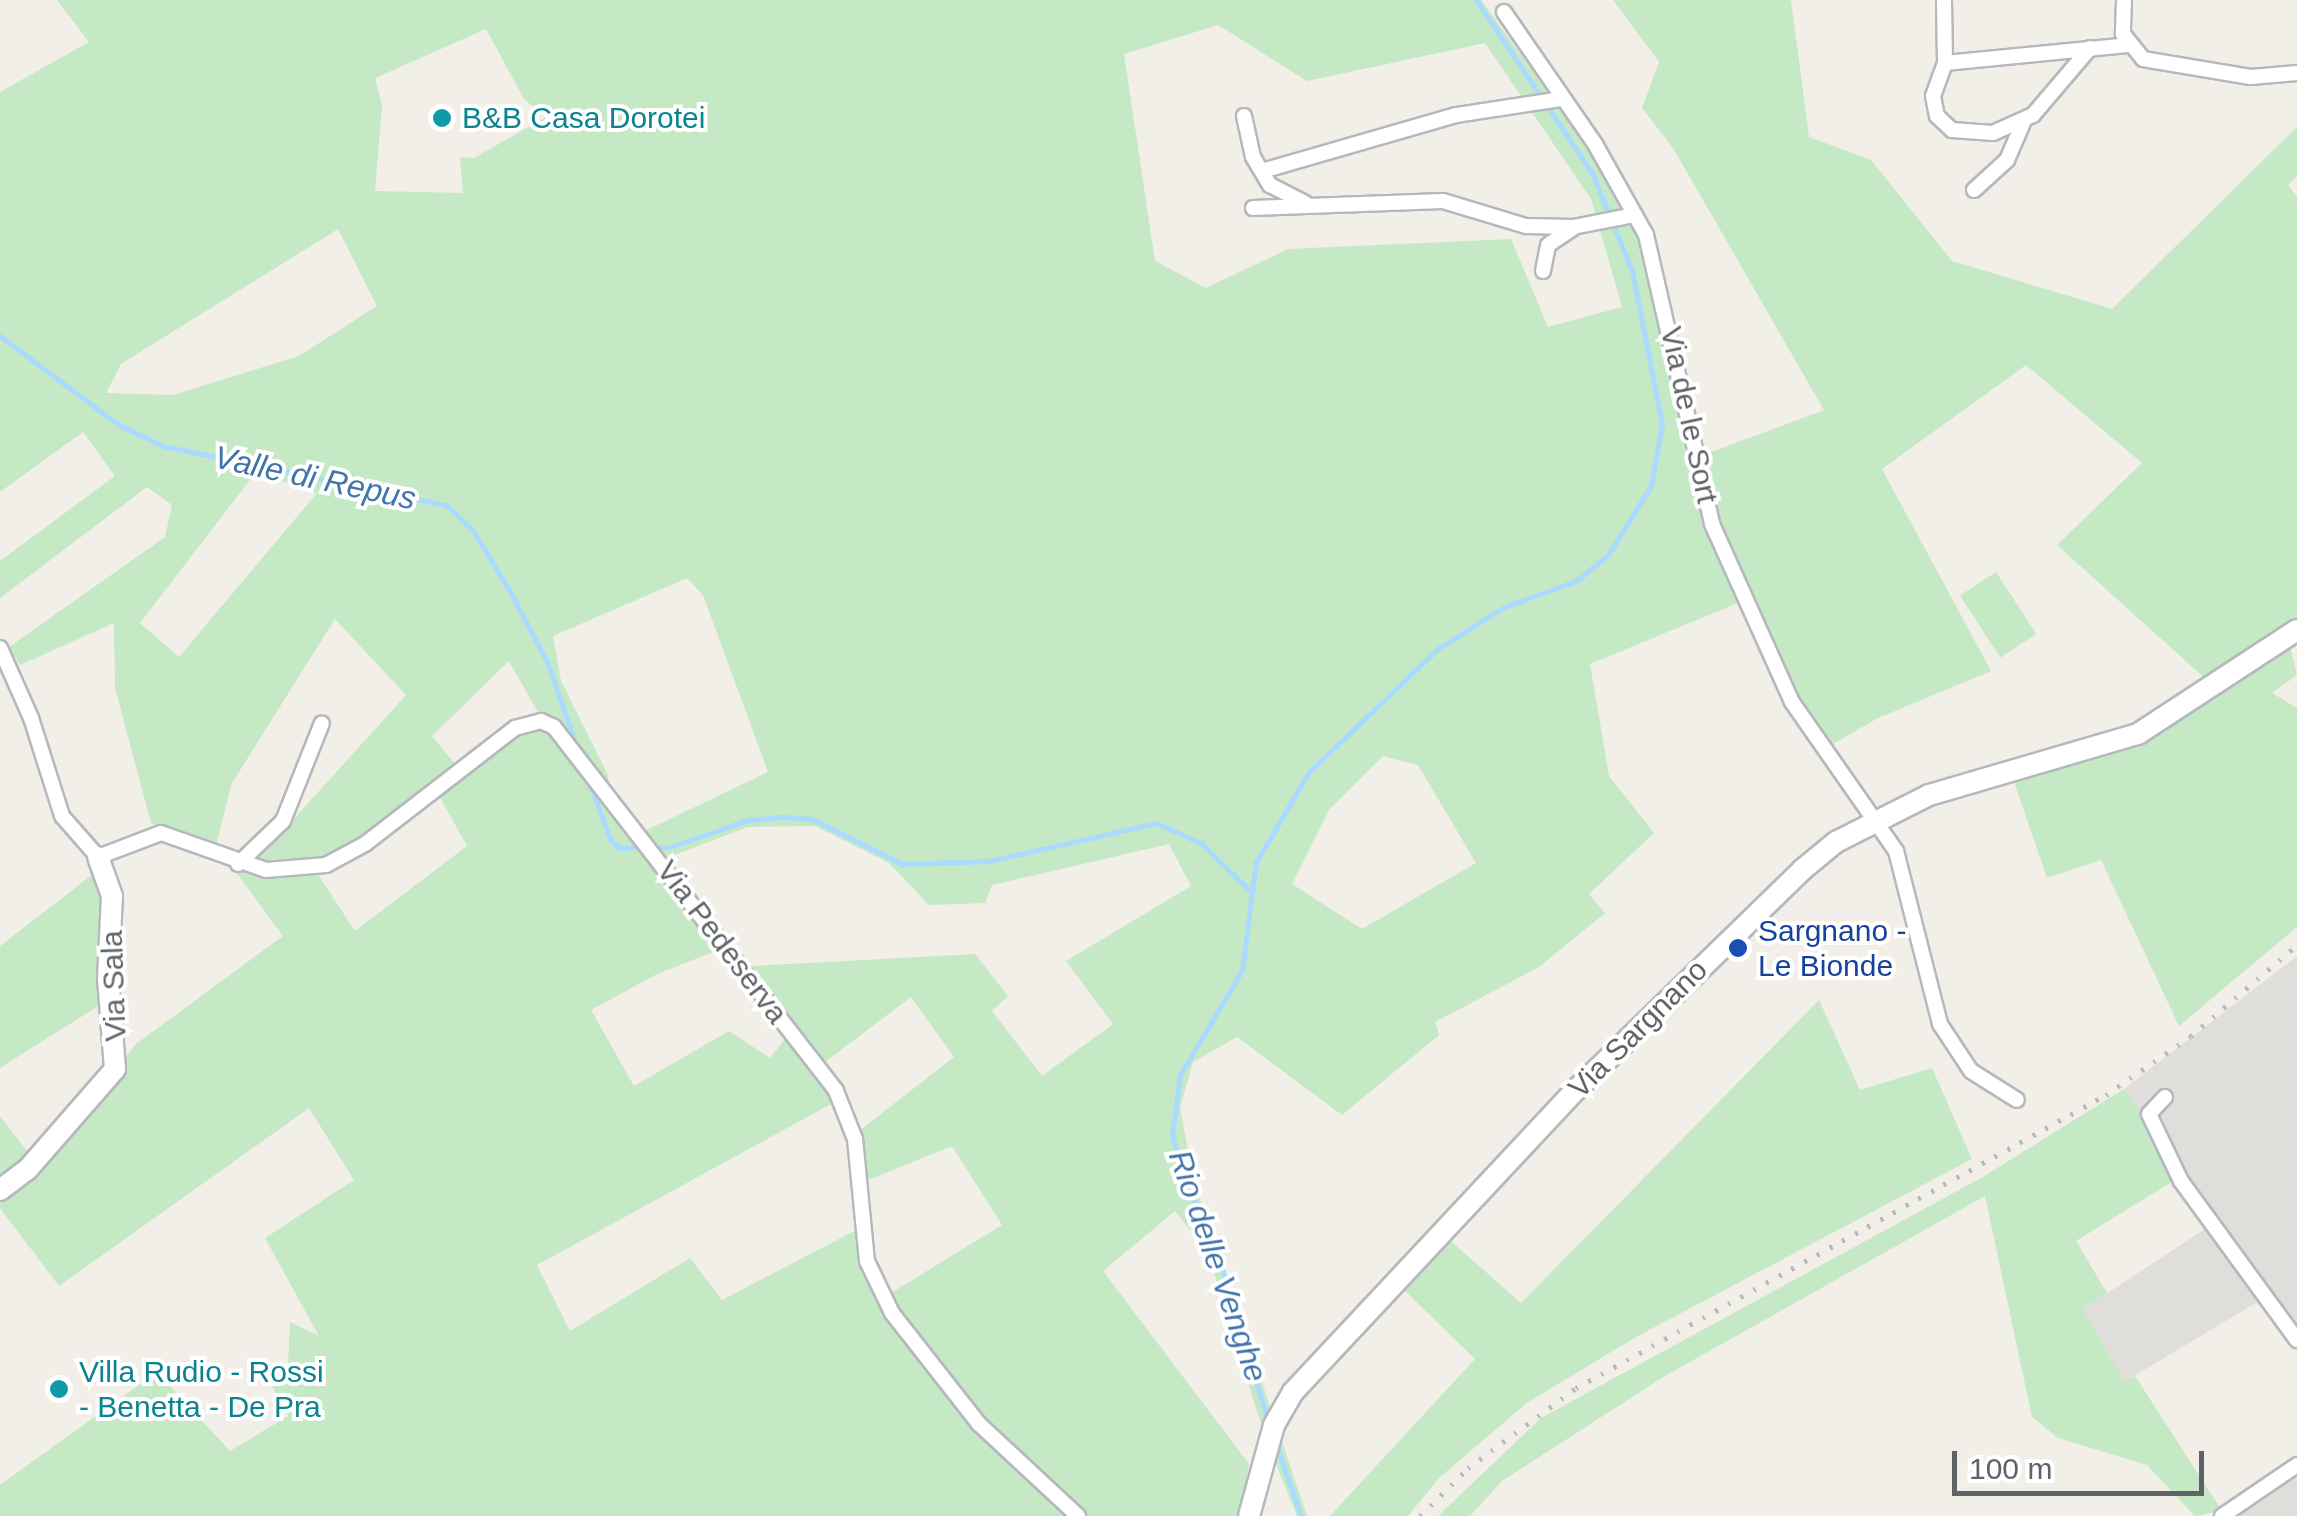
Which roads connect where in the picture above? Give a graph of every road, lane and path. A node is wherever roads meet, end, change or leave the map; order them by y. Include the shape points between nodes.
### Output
1 (1944, 0) edge
2 (2124, 0) edge
3 (1504, 12) dead end
4 (2130, 44) junction
5 (2090, 48) junction
6 (1945, 63) junction
7 (2297, 72) edge
8 (1556, 100) junction
9 (1244, 116) dead end
10 (2023, 123) junction
11 (1262, 172) junction
12 (1974, 190) dead end
13 (1314, 206) junction
14 (1253, 208) dead end
15 (1628, 216) junction
16 (1575, 226) junction
17 (1543, 271) dead end
18 (2297, 630) edge
19 (0, 648) edge
20 (322, 723) dead end
21 (1875, 820) junction
22 (98, 857) junction
23 (238, 864) junction
24 (2165, 1096) dead end
25 (2017, 1100) dead end
26 (0, 1190) edge
27 (2297, 1340) edge
28 (2297, 1465) edge
29 (1078, 1516) edge
30 (1249, 1516) edge
31 (2222, 1516) edge

1 - 6 street
2 - 4 street via 2121,24
3 - 8 street, Via de le Sort
4 - 5 street
4 - 7 street via 2143,59 2163,66 2266,78
5 - 6 street
5 - 10 street
6 - 10 street via 1933,96 1944,124 1978,134
8 - 11 street via 1456,115
8 - 15 street, Via de le Sort
9 - 11 street
10 - 12 street via 2007,160
11 - 13 street via 1270,185
13 - 14 street
13 - 16 street via 1443,201 1526,226
15 - 16 street
15 - 21 street, Via de le Sort via 1656,263 1712,524 1792,702
16 - 17 street via 1548,245
18 - 21 street, Via Sargnano via 2138,734 1929,795
19 - 22 street via 32,718 62,816
20 - 23 street via 283,821
21 - 25 street, Via de le Sort via 1904,871 1940,1024 1970,1071
21 - 30 street, Via Sargnano via 1802,870 1690,974 1328,1354 1271,1433
22 - 23 street, Via Pedeserva via 162,833
22 - 26 street, Via Sala via 112,896 108,978 115,1070 28,1170
23 - 29 street, Via Pedeserva via 292,871 326,865 365,844 522,724 547,723 737,958 763,1004 816,1058 840,1099 855,1139 867,1261 880,1296 979,1424
24 - 27 street via 2149,1114 2181,1181
28 - 31 street

